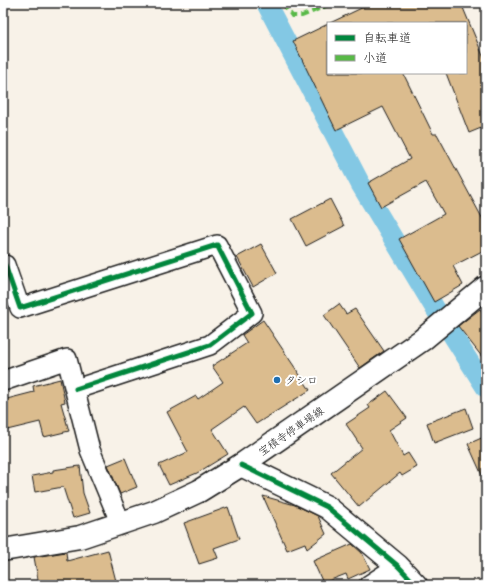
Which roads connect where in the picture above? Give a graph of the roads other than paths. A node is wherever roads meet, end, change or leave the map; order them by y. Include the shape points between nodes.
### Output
1 (3, 266) edge
2 (486, 287) edge
3 (3, 381) edge
4 (76, 389) junction
5 (241, 465) junction
6 (121, 524) junction
7 (3, 550) edge
8 (398, 566) junction
9 (369, 585) edge
10 (416, 585) edge

1 - 4 street via 5,265 20,308 217,245 252,313 210,345
2 - 5 main road, 宝積寺停車場線 via 422,340
3 - 4 street via 67,359
4 - 6 street via 90,450
5 - 6 main road, 宝積寺停車場線 via 199,491
5 - 8 main road via 327,507
6 - 7 main road, 宝積寺停車場線 via 80,537
8 - 9 street
8 - 10 main road

